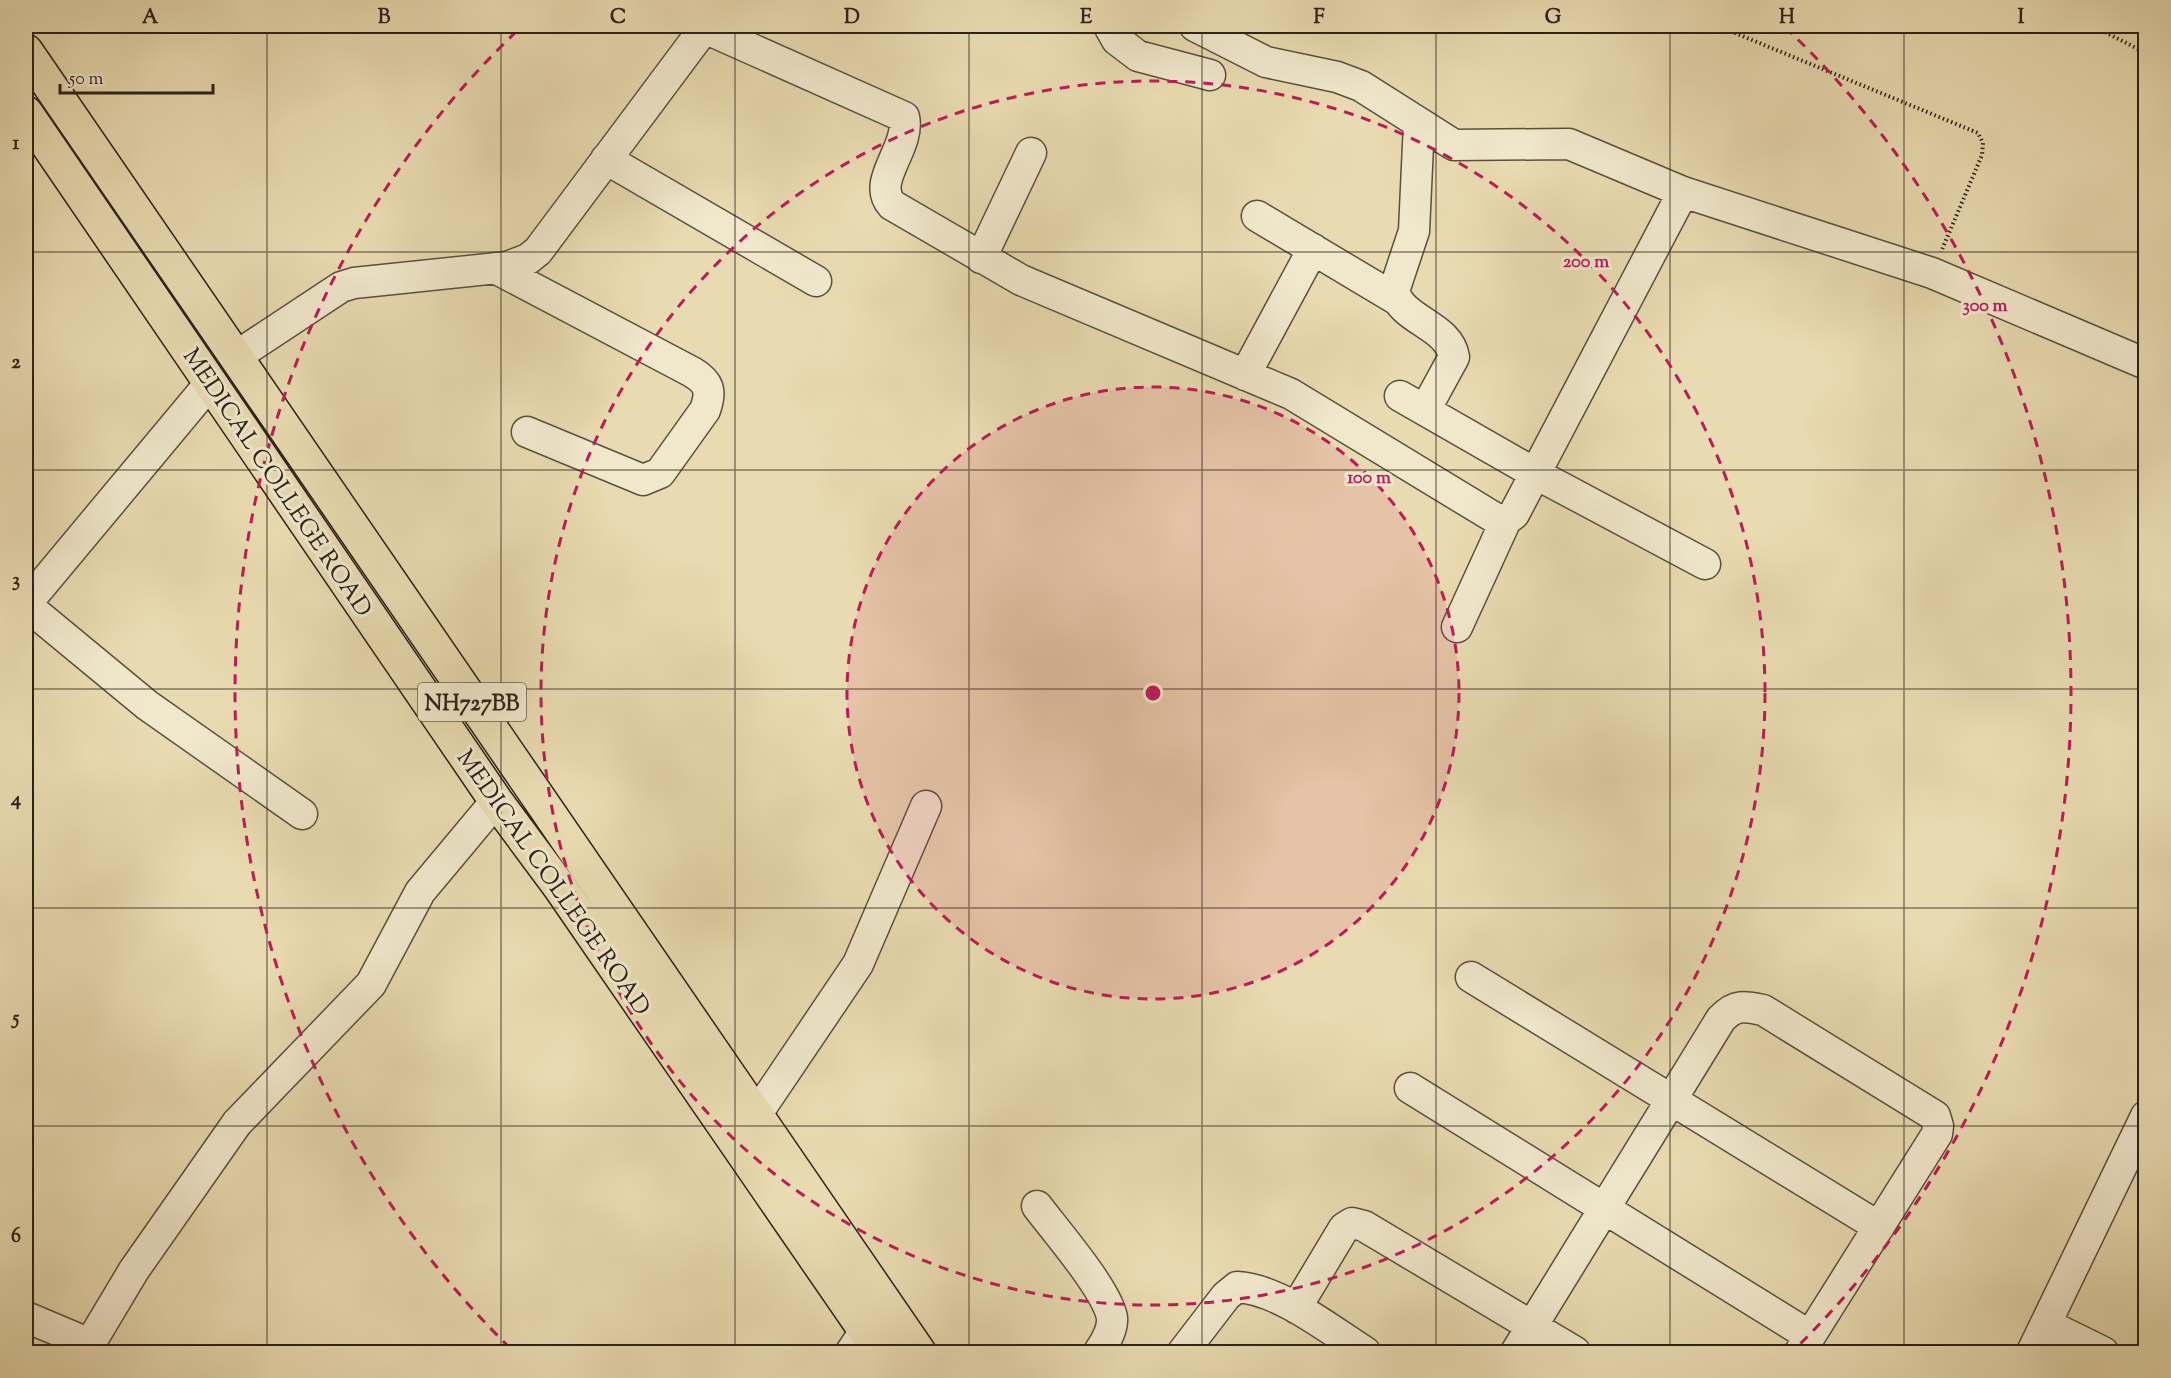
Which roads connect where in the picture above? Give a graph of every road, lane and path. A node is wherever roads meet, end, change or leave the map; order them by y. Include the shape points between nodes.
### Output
1 (703, 26) edge
2 (1109, 26) edge
3 (1196, 26) edge
4 (1718, 26) edge
5 (2093, 26) edge
6 (26, 51) edge
7 (2145, 53) edge
8 (1210, 75) dead end
9 (26, 113) edge
10 (1419, 123) junction
11 (1031, 153) dead end
12 (606, 159) junction
13 (1683, 192) junction
14 (1257, 216) dead end
15 (1313, 249) junction
16 (981, 258) junction
17 (495, 268) junction
18 (1932, 273) junction
19 (816, 281) dead end
20 (189, 289) junction
21 (1396, 299) junction
22 (162, 312) junction
23 (236, 357) junction
24 (2145, 364) edge
25 (1245, 375) junction
26 (211, 382) junction
27 (527, 432) dead end
28 (1536, 474) junction
29 (1506, 520) junction
30 (1705, 564) dead end
31 (26, 604) edge
32 (1457, 627) dead end
33 (496, 801) junction
34 (926, 806) dead end
35 (302, 814) dead end
36 (1471, 977) dead end
37 (1410, 1088) dead end
38 (1670, 1101) junction
39 (756, 1115) junction
40 (2145, 1116) edge
41 (1037, 1206) dead end
42 (1604, 1210) junction
43 (1879, 1227) junction
44 (1296, 1308) junction
45 (26, 1317) edge
46 (2046, 1324) junction
47 (1533, 1328) junction
48 (1805, 1344) edge
49 (865, 1345) edge
50 (88, 1348) edge
51 (919, 1353) edge
52 (1099, 1353) edge
53 (1183, 1353) edge
54 (1365, 1353) edge
55 (1516, 1353) edge
56 (1575, 1353) edge
57 (2032, 1353) edge
58 (2103, 1353) edge

1 - 12 street
1 - 16 street via 904,117 905,137 884,187 886,199
2 - 8 street via 1117,40 1138,56
3 - 10 street via 1266,62 1349,81
4 - 18 path via 1978,133 1983,143 1982,155
5 - 7 path
6 - 20 highway, NH727BB
9 - 22 highway, MEDICAL COLLEGE ROAD / NH727BB
10 - 13 street via 1454,145 1569,144
10 - 21 street via 1414,231 1394,291
11 - 16 street
12 - 17 street via 538,251 518,265
12 - 19 street
13 - 18 street
13 - 28 street
14 - 15 street
15 - 21 street
15 - 25 street
16 - 25 street via 1021,280
17 - 23 street via 341,287
17 - 27 street via 692,372 709,387 705,410 660,473 643,480
18 - 24 street
20 - 22 highway
20 - 23 highway, NH727BB
21 - 28 street via 1448,341 1453,350 1452,365 1413,403
22 - 26 highway, MEDICAL COLLEGE ROAD / NH727BB
23 - 39 highway, NH727BB
25 - 29 street via 1301,399 1495,518
26 - 31 street
26 - 33 highway, MEDICAL COLLEGE ROAD / NH727BB
28 - 29 street via 1514,514
28 - 30 street
29 - 32 street
31 - 35 street via 147,705
33 - 49 highway, MEDICAL COLLEGE ROAD / NH727BB via 559,886
33 - 50 street via 420,892 366,990 237,1123 134,1270
34 - 39 street via 858,964
36 - 38 street
37 - 42 street
38 - 42 street
38 - 43 street
38 - 43 street via 1731,1009 1744,1006 1763,1010 1935,1116 1936,1134
39 - 51 highway, NH727BB
40 - 46 street
41 - 52 street via 1105,1298 1112,1319
42 - 47 street
42 - 48 street
43 - 48 street
44 - 47 street via 1344,1228 1352,1223 1364,1226
44 - 53 street via 1248,1287 1237,1287
44 - 54 street
45 - 50 street
46 - 57 street
46 - 58 street
47 - 55 street
47 - 56 street

